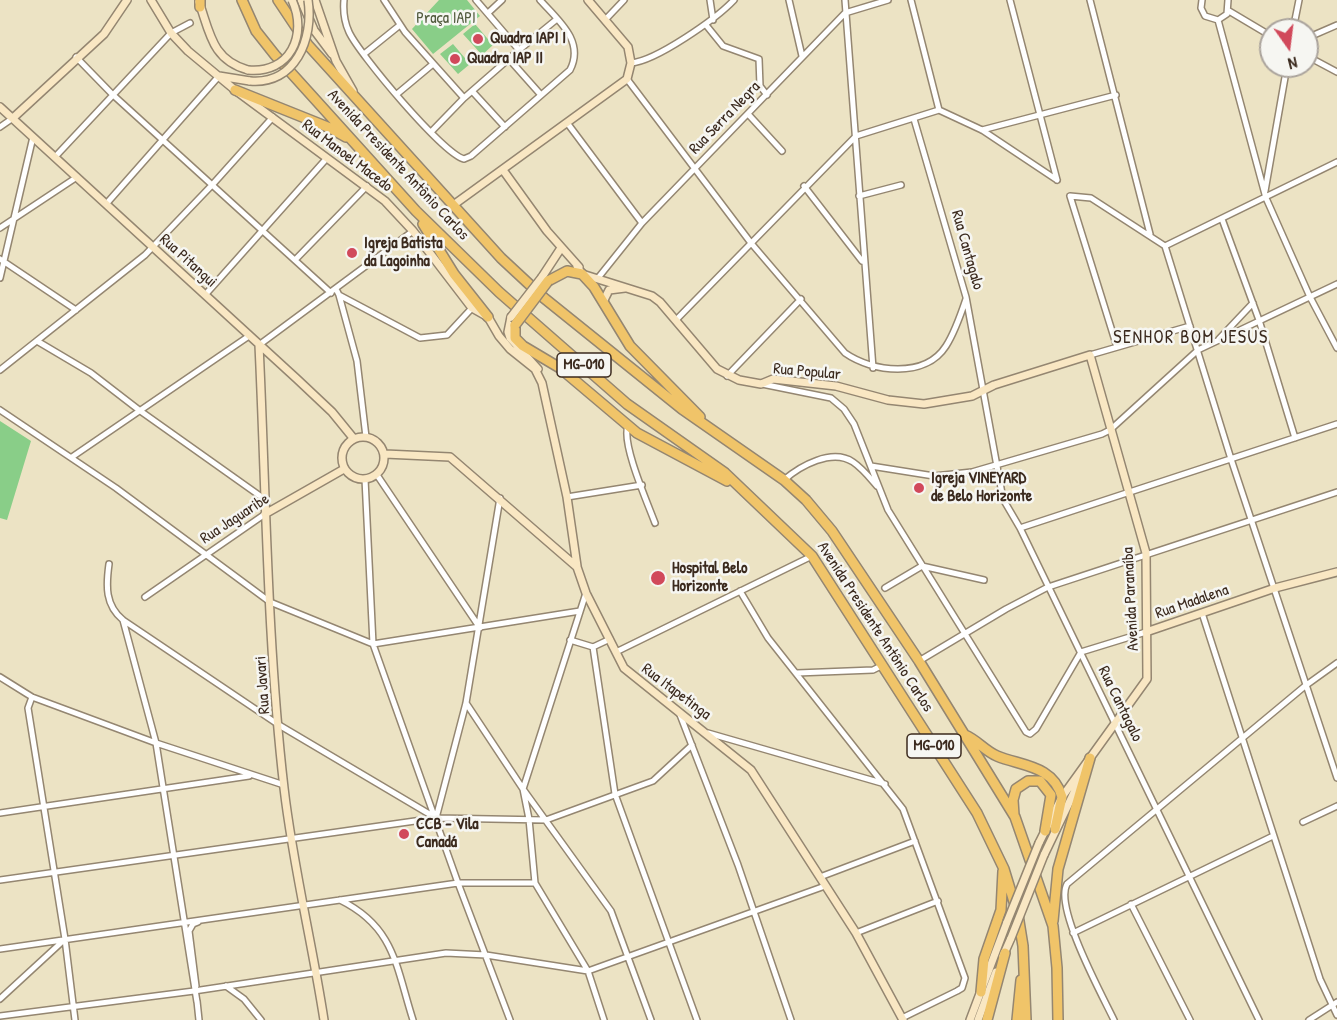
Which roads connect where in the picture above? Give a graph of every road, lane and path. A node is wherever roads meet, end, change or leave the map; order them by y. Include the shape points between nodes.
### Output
1 (127, 0) edge
2 (151, 0) edge
3 (242, 0) edge
4 (278, 0) edge
5 (292, 0) edge
6 (301, 0) edge
7 (308, 0) edge
8 (315, 0) edge
9 (344, 0) edge
10 (384, 0) edge
11 (476, 0) edge
12 (502, 0) edge
13 (540, 0) edge
14 (588, 0) edge
15 (624, 0) edge
16 (710, 0) edge
17 (734, 0) edge
18 (789, 0) edge
19 (844, 0) edge
20 (888, 0) edge
21 (911, 0) edge
22 (1010, 0) edge
23 (1090, 0) edge
24 (1202, 0) edge
25 (1228, 0) edge
26 (1299, 0) edge
27 (200, 2) edge
28 (874, 2) edge
29 (1229, 11) junction
30 (488, 12) junction
31 (845, 13) junction
32 (1295, 18) edge
33 (557, 19) junction
34 (605, 20) junction
35 (713, 20) junction
36 (1218, 20) junction
37 (190, 23) dead end
38 (400, 25) junction
39 (1337, 25) edge
40 (706, 26) junction
41 (1259, 29) edge
42 (171, 33) junction
43 (1319, 33) edge
44 (519, 51) junction
45 (364, 54) junction
46 (802, 56) junction
47 (76, 57) junction
48 (509, 59) junction
49 (336, 61) junction
50 (1319, 62) edge
51 (631, 63) junction
52 (433, 64) junction
53 (1337, 72) edge
54 (219, 76) junction
55 (1285, 78) edge
56 (627, 79) junction
57 (235, 90) junction
58 (472, 91) junction
59 (112, 94) junction
60 (397, 94) junction
61 (541, 95) junction
62 (766, 95) junction
63 (1116, 95) junction
64 (356, 96) junction
65 (464, 98) junction
66 (0, 107) edge
67 (939, 110) junction
68 (748, 114) junction
69 (1041, 114) junction
70 (273, 117) junction
71 (13, 118) junction
72 (914, 119) junction
73 (568, 124) junction
74 (0, 127) edge
75 (505, 127) junction
76 (982, 130) junction
77 (431, 132) junction
78 (856, 136) junction
79 (33, 137) junction
80 (162, 139) junction
81 (355, 142) junction
82 (782, 151) dead end
83 (55, 157) junction
84 (327, 158) junction
85 (1337, 162) edge
86 (694, 169) junction
87 (503, 170) junction
88 (77, 177) junction
89 (213, 184) junction
90 (901, 185) dead end
91 (367, 186) junction
92 (804, 186) junction
93 (859, 196) junction
94 (1265, 196) junction
95 (107, 204) junction
96 (453, 206) junction
97 (416, 212) junction
98 (1222, 219) junction
99 (13, 220) junction
100 (642, 223) junction
101 (0, 228) edge
102 (261, 229) junction
103 (413, 231) junction
104 (1150, 235) junction
105 (751, 243) junction
106 (1165, 246) junction
107 (153, 247) junction
108 (561, 248) junction
109 (2, 260) edge
110 (295, 260) junction
111 (863, 262) junction
112 (587, 273) junction
113 (0, 278) edge
114 (545, 279) junction
115 (1337, 284) edge
116 (627, 287) junction
117 (333, 291) junction
118 (205, 295) junction
119 (339, 295) junction
120 (966, 297) junction
121 (1310, 297) junction
122 (801, 299) junction
123 (603, 302) junction
124 (1253, 303) junction
125 (472, 309) junction
126 (76, 310) junction
127 (489, 318) junction
128 (676, 320) junction
129 (1259, 320) junction
130 (512, 321) junction
131 (1190, 326) junction
132 (249, 336) junction
133 (37, 341) junction
134 (1215, 342) junction
135 (259, 345) junction
136 (1117, 347) junction
137 (1337, 348) edge
138 (1198, 350) junction
139 (1090, 355) junction
140 (873, 368) junction
141 (0, 370) edge
142 (727, 375) junction
143 (761, 384) junction
144 (983, 391) junction
145 (547, 406) junction
146 (0, 410) edge
147 (139, 410) junction
148 (1337, 424) edge
149 (628, 426) junction
150 (1110, 430) junction
151 (717, 433) junction
152 (366, 436) junction
153 (1295, 438) junction
154 (354, 439) junction
155 (384, 454) junction
156 (72, 457) junction
157 (1231, 459) junction
158 (995, 465) junction
159 (871, 466) junction
160 (344, 469) junction
161 (377, 475) junction
162 (365, 479) junction
163 (784, 480) junction
164 (642, 485) junction
165 (878, 487) junction
166 (745, 492) junction
167 (1128, 492) junction
168 (1337, 492) edge
169 (567, 496) junction
170 (263, 498) junction
171 (500, 498) junction
172 (265, 514) junction
173 (1252, 520) junction
174 (654, 523) dead end
175 (1020, 528) junction
176 (208, 553) junction
177 (1146, 553) junction
178 (812, 556) junction
179 (109, 564) dead end
180 (922, 566) junction
181 (577, 567) junction
182 (1337, 572) edge
183 (984, 580) dead end
184 (1048, 587) junction
185 (885, 588) dead end
186 (1275, 588) junction
187 (740, 591) junction
188 (586, 593) junction
189 (145, 597) dead end
190 (270, 602) junction
191 (579, 611) junction
192 (1202, 613) junction
193 (123, 620) junction
194 (480, 628) junction
195 (1146, 632) junction
196 (965, 633) junction
197 (610, 639) junction
198 (570, 640) junction
199 (373, 644) junction
200 (593, 647) junction
201 (616, 652) junction
202 (1081, 652) junction
203 (919, 661) junction
204 (1337, 663) edge
205 (883, 665) junction
206 (797, 673) junction
207 (0, 677) edge
208 (8, 683) junction
209 (1305, 686) junction
210 (0, 688) edge
211 (32, 697) junction
212 (466, 703) junction
213 (679, 712) junction
214 (279, 725) junction
215 (1114, 725) junction
216 (708, 733) junction
217 (963, 734) junction
218 (1244, 738) junction
219 (156, 743) junction
220 (692, 745) junction
221 (1090, 758) junction
222 (1078, 775) junction
223 (250, 776) junction
224 (1337, 778) edge
225 (886, 784) junction
226 (1056, 784) junction
227 (284, 785) junction
228 (523, 789) junction
229 (164, 790) junction
230 (615, 794) junction
231 (1062, 797) junction
232 (44, 807) junction
233 (1337, 807) edge
234 (1158, 810) junction
235 (0, 813) edge
236 (1015, 817) junction
237 (436, 818) junction
238 (530, 819) junction
239 (546, 820) junction
240 (1303, 822) dead end
241 (1050, 830) junction
242 (1273, 836) junction
243 (291, 838) junction
244 (915, 841) junction
245 (172, 856) junction
246 (1004, 869) junction
247 (55, 872) junction
248 (1191, 876) junction
249 (820, 877) junction
250 (0, 880) edge
251 (458, 883) junction
252 (534, 883) junction
253 (825, 886) junction
254 (339, 899) junction
255 (938, 901) junction
256 (1131, 904) junction
257 (305, 905) junction
258 (262, 912) junction
259 (753, 912) junction
260 (183, 922) junction
261 (1053, 926) junction
262 (856, 933) junction
263 (1073, 933) junction
264 (65, 939) junction
265 (669, 942) junction
266 (0, 949) edge
267 (1005, 953) junction
268 (486, 955) junction
269 (629, 957) junction
270 (393, 960) junction
271 (1024, 963) junction
272 (588, 971) junction
273 (316, 972) junction
274 (226, 986) junction
275 (195, 991) junction
276 (981, 992) junction
277 (0, 999) edge
278 (1337, 1002) edge
279 (73, 1006) junction
280 (1331, 1006) junction
281 (1337, 1015) edge
282 (0, 1016) edge
283 (903, 1019) edge
284 (75, 1020) edge
285 (199, 1020) edge
286 (261, 1020) edge
287 (324, 1020) edge
288 (413, 1020) edge
289 (510, 1020) edge
290 (604, 1020) edge
291 (651, 1020) edge
292 (697, 1020) edge
293 (791, 1020) edge
294 (970, 1020) edge
295 (978, 1020) edge
296 (987, 1020) edge
297 (1017, 1020) edge
298 (1026, 1020) edge
299 (1058, 1020) edge
300 (1114, 1020) edge
301 (1190, 1020) edge
302 (1259, 1020) edge
303 (1309, 1020) edge

1 - 47 street via 111,28
2 - 42 street, Rua Manoel Macedo
3 - 81 highway, Avenida Presidente Antônio Carlos / MG-010 via 256,31 275,55
4 - 64 highway, Avenida Presidente Antônio Carlos / MG-010 via 308,45
5 - 27 street, bridge via 299,28 292,50 274,67 248,70 230,63 215,49
6 - 49 street via 314,30
7 - 54 street, bridge via 308,30 299,57 277,77 250,81
8 - 49 street
9 - 45 street via 348,31
10 - 38 street
11 - 30 street
12 - 30 street
13 - 33 street
14 - 34 street
15 - 34 street
16 - 35 street
17 - 35 street
18 - 46 street
19 - 31 street
20 - 28 street, Rua Serra Negra
21 - 67 street
22 - 69 street
23 - 63 street
24 - 36 street via 1205,16
25 - 29 street
26 - 32 street
28 - 31 street, Rua Serra Negra
29 - 36 street
29 - 41 street
30 - 44 street
31 - 46 street, Rua Serra Negra
31 - 78 street
33 - 44 street
33 - 61 street via 574,43 573,64
34 - 51 street via 628,47
35 - 40 street
36 - 94 street
37 - 42 street
38 - 45 street
38 - 52 street
39 - 43 street
40 - 51 street via 655,55
40 - 62 street via 723,46 759,59 760,86
42 - 54 street, Rua Manoel Macedo
42 - 59 street
44 - 48 street
45 - 60 street
46 - 62 street, Rua Serra Negra
47 - 59 street
47 - 71 street
48 - 58 street
48 - 61 street
49 - 64 street
50 - 53 street
51 - 56 street
52 - 60 street
52 - 65 street
54 - 57 street, Rua Manoel Macedo
54 - 80 street
55 - 94 street
56 - 73 street
56 - 86 street
57 - 70 street, Rua Manoel Macedo
57 - 81 highway
58 - 65 street
58 - 75 street
59 - 80 street
59 - 83 street
60 - 77 street
61 - 75 street
62 - 68 street, Rua Serra Negra
63 - 69 street
63 - 104 street
64 - 96 highway, Avenida Presidente Antônio Carlos / MG-010
65 - 77 street
66 - 71 street, Rua Pitangui
67 - 72 street
67 - 76 street
68 - 82 street
68 - 86 street, Rua Serra Negra
69 - 76 street
69 - 76 street via 1057,180
70 - 84 street, Rua Manoel Macedo
70 - 89 street
71 - 74 street
71 - 79 street, Rua Pitangui
72 - 78 street
72 - 120 street, Rua Cantagalo
73 - 87 street
73 - 100 street
75 - 77 street via 464,159
78 - 92 street
78 - 93 street
79 - 83 street, Rua Pitangui
79 - 99 street
80 - 89 street
80 - 95 street
81 - 97 highway, Avenida Presidente Antônio Carlos / MG-010
83 - 88 street, Rua Pitangui
84 - 91 street, Rua Manoel Macedo
84 - 102 street
85 - 94 street
86 - 100 street, Rua Serra Negra
86 - 105 street
87 - 96 street
87 - 108 street
88 - 95 street, Rua Pitangui
88 - 99 street
89 - 102 street
89 - 107 street
90 - 93 street
91 - 103 street, Rua Manoel Macedo
91 - 110 street
92 - 105 street
92 - 111 street
93 - 111 street
94 - 98 street
94 - 121 street
95 - 107 street, Rua Pitangui
96 - 151 highway, Avenida Presidente Antônio Carlos / MG-010 via 544,298
97 - 127 highway via 454,274
97 - 166 highway, Avenida Presidente Antônio Carlos / MG-010 via 499,292 627,404 725,473
98 - 106 street
98 - 124 street
99 - 101 street
99 - 109 street
100 - 112 street, Rua Serra Negra
102 - 110 street
102 - 118 street
103 - 117 street
103 - 125 street, Rua Manoel Macedo
104 - 106 street
104 - 136 street via 1091,198 1070,196
105 - 122 street
105 - 128 street
106 - 131 street
107 - 118 street, Rua Pitangui
107 - 126 street
108 - 112 street
108 - 114 street
109 - 113 street
109 - 126 street
110 - 117 street
111 - 140 street
112 - 114 highway via 567,271
112 - 116 street, Rua Popular
112 - 123 highway
114 - 130 highway, bridge
115 - 121 street
116 - 123 street via 609,291
116 - 128 street, Rua Popular via 660,302
117 - 119 street
117 - 135 street
118 - 132 street, Rua Pitangui
119 - 125 street via 420,338 447,335
119 - 152 street via 357,361
120 - 140 street via 946,347 936,357 914,367
120 - 144 street, Rua Cantagalo
121 - 129 street
121 - 137 street
122 - 140 street via 845,353
122 - 142 street
123 - 151 highway via 630,346
124 - 129 street
124 - 134 street
125 - 127 street, Rua Manoel Macedo
126 - 133 street
127 - 130 street
127 - 145 street via 510,350 535,369
128 - 142 street, Rua Popular via 717,369
129 - 134 street
129 - 153 street
130 - 145 street via 508,332 544,380
130 - 149 highway via 515,338 523,346 560,368
131 - 136 street
131 - 138 street
132 - 135 street, Rua Pitangui
132 - 147 street
133 - 141 street
133 - 147 street via 91,373
134 - 138 street
135 - 154 street, Rua Pitangui via 332,412
135 - 170 street, Rua Javari
136 - 139 street
138 - 150 street
138 - 157 street
139 - 144 street
139 - 150 street, Avenida Paranaíba
142 - 143 street, Rua Popular
143 - 144 street, Rua Popular via 773,379 836,386 888,400 924,404
143 - 159 street via 831,398 854,424
144 - 158 street, Rua Cantagalo
145 - 169 street
146 - 156 street
147 - 156 street
147 - 170 street
148 - 153 street
149 - 164 street via 629,447
149 - 166 highway
150 - 158 street
150 - 167 street, Avenida Paranaíba
151 - 163 highway, Avenida Presidente Antônio Carlos / MG-010
152 - 154 street
152 - 155 street via 378,442
153 - 157 street
154 - 160 street via 343,452
155 - 161 street via 385,462
155 - 171 street, Rua Itapetinga via 450,457
156 - 176 street
157 - 167 street
157 - 173 street
158 - 159 street via 934,476
158 - 175 street, Rua Cantagalo via 1003,499
159 - 165 street
160 - 162 street
160 - 172 street, Rua Jaguaribe
161 - 162 street
161 - 194 street
162 - 199 street
163 - 165 street via 812,462 844,459 853,462
163 - 203 highway, Avenida Presidente Antônio Carlos / MG-010 via 832,531
164 - 169 street
164 - 174 street
165 - 180 street
166 - 178 highway, Avenida Presidente Antônio Carlos / MG-010
167 - 175 street
167 - 177 street, Avenida Paranaíba
168 - 173 street
169 - 181 street
170 - 172 street, Rua Javari
171 - 181 street, Rua Itapetinga
171 - 194 street
172 - 176 street, Rua Jaguaribe
172 - 190 street, Rua Javari
173 - 177 street
173 - 186 street
175 - 184 street, Rua Cantagalo
176 - 189 street, Rua Jaguaribe
176 - 190 street
177 - 184 street
177 - 195 street, Avenida Paranaíba
178 - 187 street
178 - 205 highway, Avenida Presidente Antônio Carlos / MG-010
179 - 193 street via 108,597
180 - 183 street
180 - 185 street
180 - 196 street
181 - 188 street, Rua Itapetinga
182 - 186 street, Rua Madalena
184 - 196 street
184 - 202 street, Rua Cantagalo
186 - 192 street, Rua Madalena
186 - 209 street
187 - 201 street
187 - 206 street via 768,638
188 - 191 street
188 - 197 street, Rua Itapetinga
190 - 199 street
190 - 214 street, Rua Javari
191 - 194 street
191 - 198 street
192 - 195 street, Rua Madalena
192 - 218 street
193 - 214 street
193 - 219 street
194 - 199 street
194 - 212 street
195 - 202 street, Rua Madalena
195 - 215 street, Avenida Paranaíba via 1147,679
196 - 202 street via 1030,734
196 - 203 street
197 - 200 street
197 - 201 street, Rua Itapetinga
198 - 200 street
198 - 228 street
199 - 237 street
200 - 230 street
201 - 213 street, Rua Itapetinga via 633,677
202 - 215 street, Rua Cantagalo
203 - 217 highway, Avenida Presidente Antônio Carlos / MG-010
204 - 209 street
205 - 206 street via 873,670
205 - 246 highway, Avenida Presidente Antônio Carlos / MG-010 via 977,813
206 - 225 street
207 - 208 street
208 - 210 street
208 - 211 street
209 - 218 street
209 - 224 street
211 - 219 street
211 - 232 street via 28,708
212 - 228 street
212 - 237 street
213 - 216 street, Rua Itapetinga
213 - 220 street
214 - 227 street, Rua Javari
214 - 237 street
215 - 221 street, Avenida Paranaíba
215 - 234 street, Rua Cantagalo
216 - 225 street
216 - 249 street, Rua Itapetinga via 751,770
217 - 226 highway via 996,756 1034,766
217 - 236 highway, Avenida Presidente Antônio Carlos / MG-010
218 - 234 street
218 - 242 street
219 - 223 street
219 - 229 street
220 - 230 street via 653,781
220 - 259 street
221 - 222 street, Avenida Paranaíba
221 - 241 street, Avenida Paranaíba
221 - 261 highway via 1059,869
222 - 226 street
222 - 231 street, Avenida Paranaíba
223 - 227 street
223 - 229 street
225 - 244 street via 903,809
226 - 231 highway
227 - 243 street, Rua Javari
228 - 238 street
228 - 239 street
229 - 232 street
229 - 245 street
230 - 239 street
230 - 265 street
231 - 241 highway
232 - 235 street
232 - 247 street
233 - 240 street
234 - 248 street, Rua Cantagalo
234 - 263 street via 1070,880 1064,892
236 - 241 highway via 1016,789 1028,781 1040,781 1051,795
236 - 261 highway, Avenida Presidente Antônio Carlos / MG-010
237 - 238 street
237 - 243 street
237 - 251 street
238 - 239 street
238 - 252 street
239 - 269 street via 603,898
241 - 267 street, Avenida Paranaíba, bridge
241 - 276 street, Avenida Paranaíba, bridge via 1039,843
242 - 248 street
242 - 280 street
243 - 245 street
243 - 257 street, Rua Javari
244 - 249 street
244 - 255 street
245 - 247 street
245 - 260 street
246 - 271 highway, Avenida Presidente Antônio Carlos / MG-010 via 1018,915
246 - 276 highway via 1001,910 984,959
247 - 250 street
247 - 264 street
248 - 256 street
248 - 302 street, Rua Cantagalo
249 - 253 street, Rua Itapetinga
251 - 252 street
251 - 254 street
251 - 268 street
252 - 272 street
253 - 259 street
253 - 262 street, Rua Itapetinga
254 - 257 street
254 - 270 street via 364,913 381,929
255 - 262 street
255 - 283 street via 965,978 957,991
256 - 263 street
256 - 301 street
257 - 258 street
257 - 273 street, Rua Javari
258 - 260 street
258 - 275 street via 191,925
259 - 265 street
259 - 293 street
260 - 264 street
260 - 275 street
261 - 299 highway, Avenida Presidente Antônio Carlos / MG-010
262 - 283 street, Rua Itapetinga
263 - 300 street
264 - 266 street
264 - 277 street
264 - 279 street
265 - 269 street
265 - 292 street
267 - 295 street, Avenida Paranaíba
267 - 296 highway
268 - 270 street via 456,952
268 - 272 street
268 - 289 street
269 - 272 street
269 - 291 street
270 - 273 street
270 - 288 street
271 - 297 highway
271 - 298 highway, Avenida Presidente Antônio Carlos / MG-010
272 - 290 street
273 - 274 street
273 - 287 street, Rua Javari
274 - 275 street
274 - 286 street via 244,999
275 - 279 street
275 - 285 street
276 - 294 street, Avenida Paranaíba
278 - 280 street
279 - 282 street
279 - 284 street
280 - 281 street
280 - 303 street

